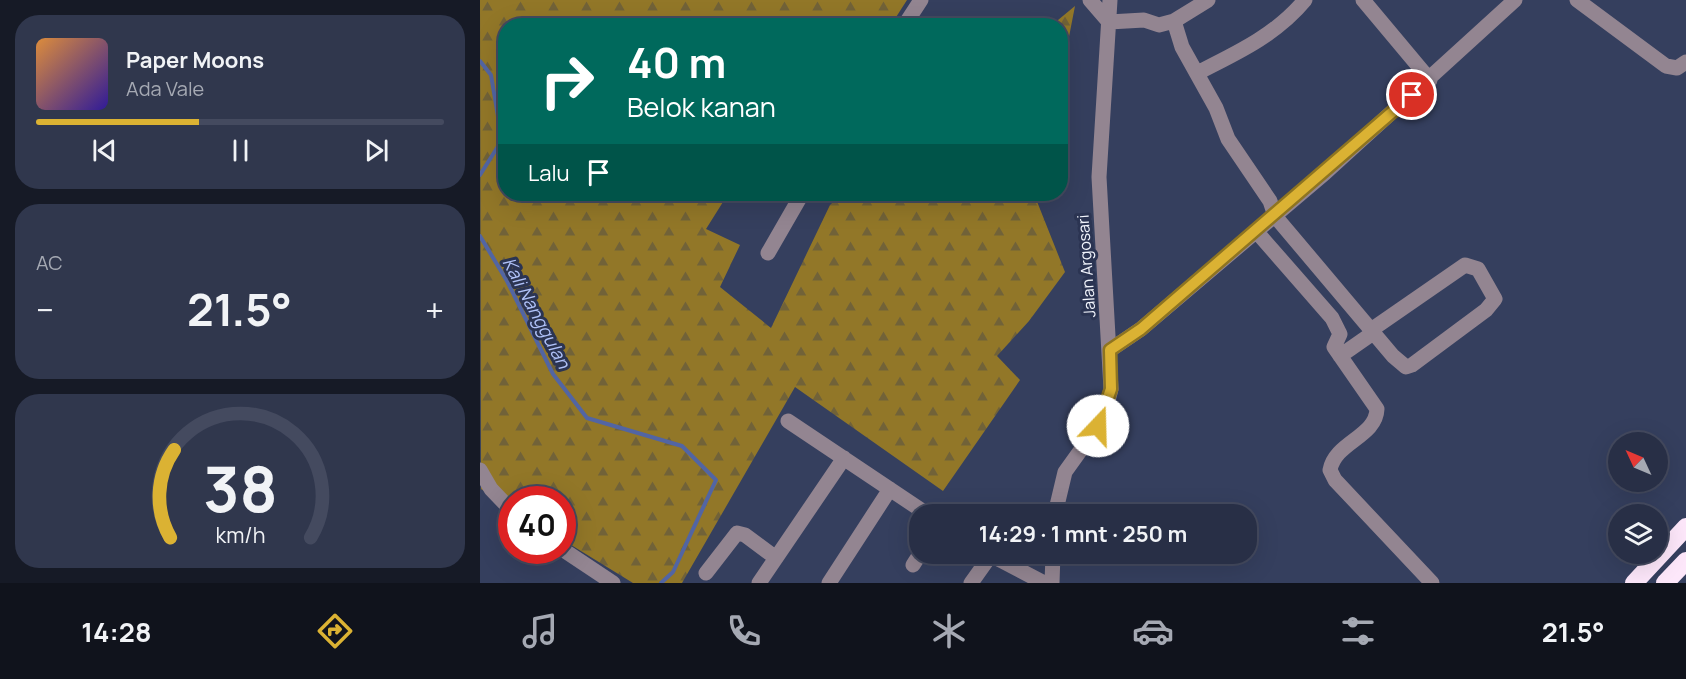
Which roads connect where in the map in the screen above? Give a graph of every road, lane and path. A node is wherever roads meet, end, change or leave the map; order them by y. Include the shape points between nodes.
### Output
1 (921, 0) edge
2 (1090, 0) edge
3 (1110, 0) edge
4 (1208, 0) edge
5 (1305, 0) edge
6 (1363, 0) edge
7 (1515, 0) edge
8 (1577, 0) edge
9 (909, 18) edge
10 (1174, 21) junction
11 (1109, 22) junction
12 (1686, 62) edge
13 (1197, 74) junction
14 (1430, 80) junction
15 (798, 201) edge
16 (1275, 216) junction
17 (1256, 231) junction
18 (768, 253) dead end
19 (1372, 332) junction
20 (1110, 350) junction
21 (1340, 356) junction
22 (789, 421) dead end
23 (844, 458) junction
24 (480, 470) edge
25 (890, 489) junction
26 (498, 496) edge
27 (912, 504) edge
28 (1056, 504) edge
29 (1686, 527) edge
30 (576, 558) edge
31 (776, 558) junction
32 (1686, 561) edge
33 (983, 564) edge
34 (1009, 564) edge
35 (1053, 564) edge
36 (706, 573) dead end
37 (613, 583) edge
38 (759, 583) edge
39 (830, 583) edge
40 (971, 583) edge
41 (1044, 583) edge
42 (1052, 583) edge
43 (1432, 583) edge
44 (1634, 583) edge
45 (1665, 583) edge

1 - 9 street
2 - 11 street
3 - 11 street, Jalan Argosari
4 - 10 street
5 - 13 street via 1266,36
6 - 14 street
7 - 14 street
8 - 12 street via 1666,66 1677,68
10 - 11 street via 1159,25 1144,20
10 - 13 street via 1182,47
11 - 20 street, Jalan Argosari via 1099,177
13 - 16 street via 1228,139 1270,201
14 - 16 street
15 - 18 street
16 - 17 street
16 - 19 street
17 - 20 street via 1141,329
17 - 21 street via 1332,318 1340,334 1334,342
19 - 19 street via 1465,265 1478,269 1495,299 1486,310 1408,368
19 - 21 street
20 - 28 street, Jalan Argosari via 1112,373 1106,409 1065,472
21 - 43 street via 1377,409 1377,418 1340,449 1330,470
22 - 23 street
23 - 25 street
23 - 31 street
24 - 26 street
25 - 27 street
25 - 39 street
29 - 44 highway
30 - 37 street
31 - 36 street via 737,533
31 - 38 street
32 - 45 highway
33 - 40 street
34 - 41 street
35 - 42 street

